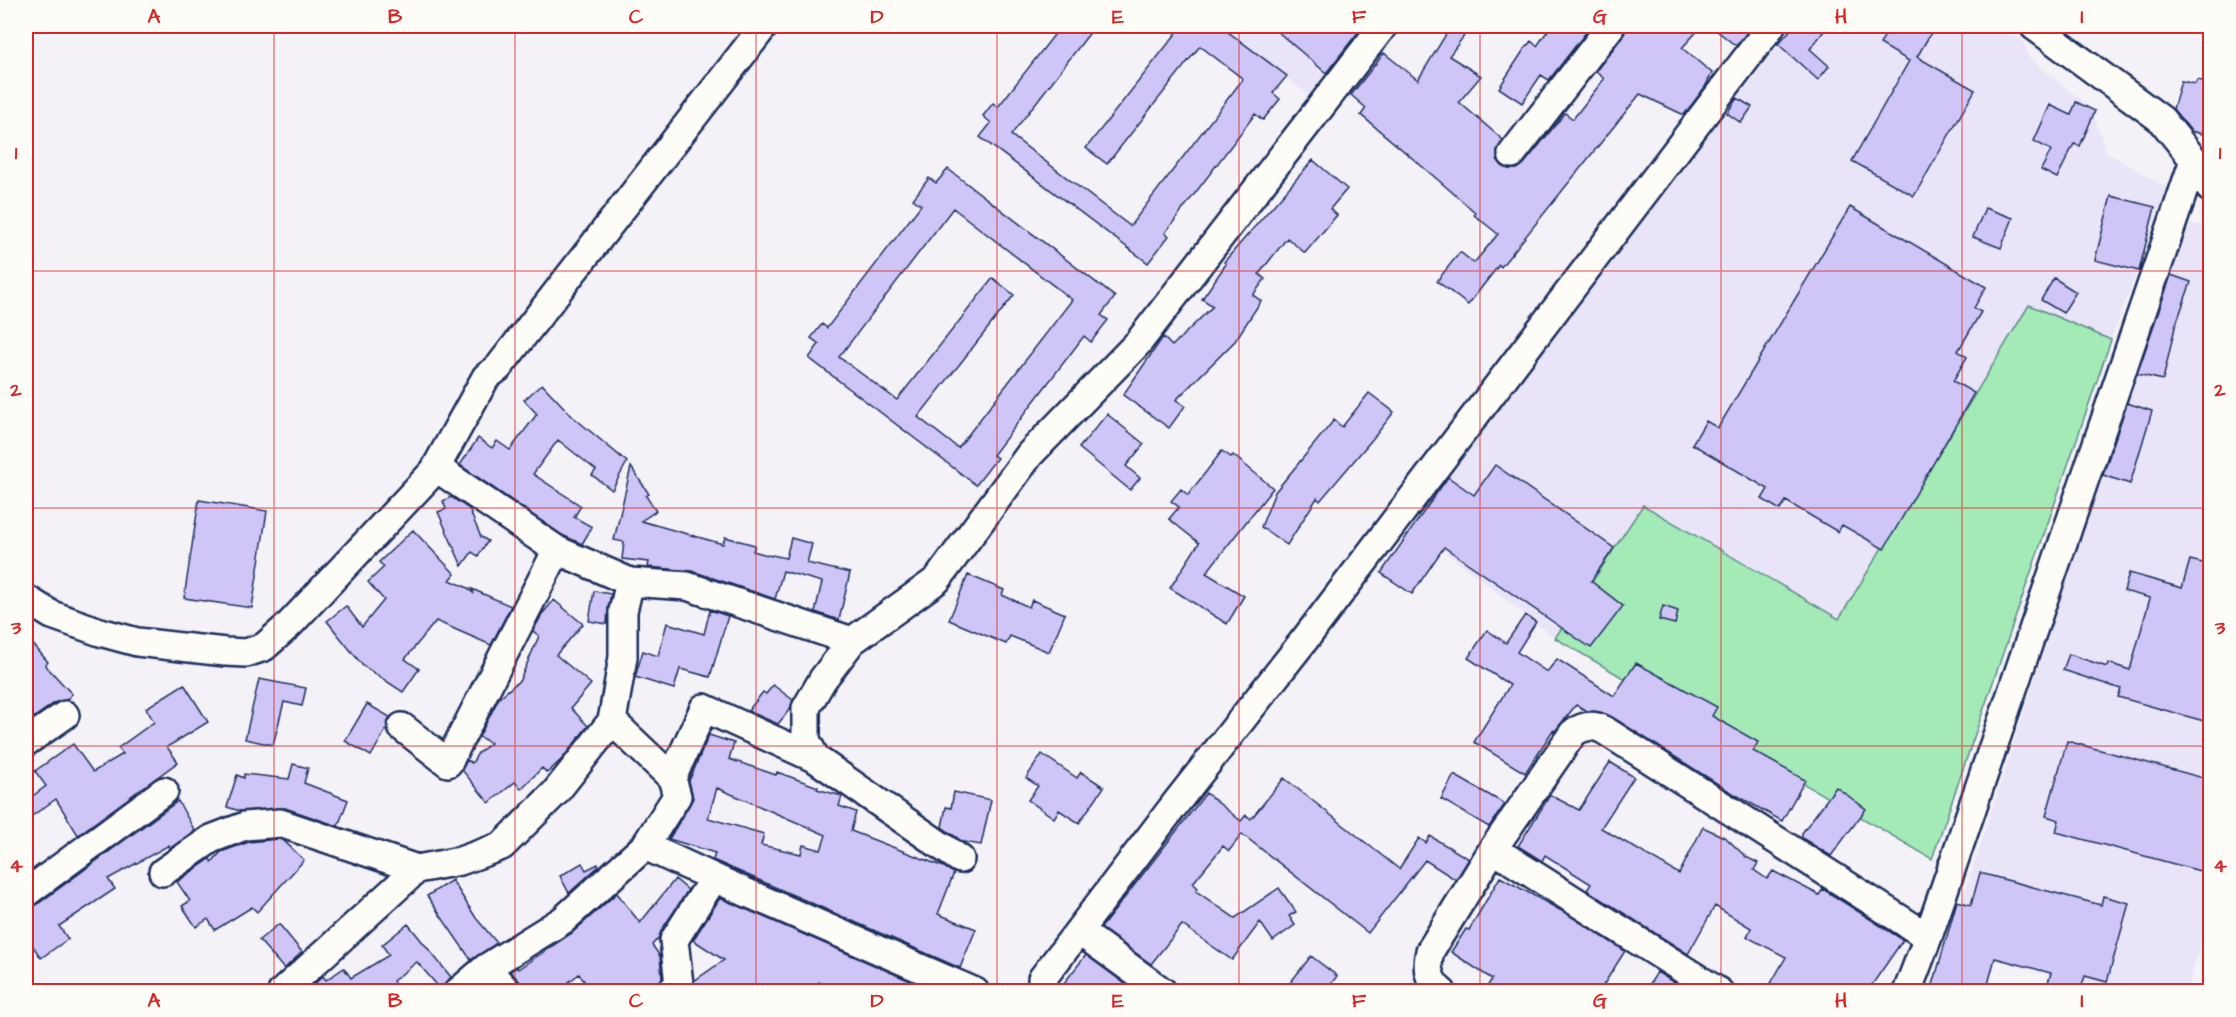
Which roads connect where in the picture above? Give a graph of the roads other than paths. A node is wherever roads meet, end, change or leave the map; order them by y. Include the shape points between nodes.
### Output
1 (764, 26) edge
2 (1383, 26) edge
3 (1611, 26) edge
4 (1771, 26) edge
5 (2034, 26) edge
6 (1512, 154) dead end
7 (2194, 160) junction
8 (2211, 188) edge
9 (434, 471) junction
10 (557, 550) junction
11 (630, 582) junction
12 (26, 599) edge
13 (852, 641) junction
14 (65, 715) dead end
15 (612, 721) junction
16 (402, 727) dead end
17 (26, 741) edge
18 (816, 759) junction
19 (672, 778) junction
20 (164, 791) dead end
21 (645, 846) junction
22 (1493, 849) junction
23 (960, 859) dead end
24 (417, 869) junction
25 (163, 872) dead end
26 (714, 878) junction
27 (26, 893) edge
28 (1079, 931) junction
29 (1928, 937) junction
30 (486, 968) junction
31 (1042, 979) dead end
32 (282, 992) edge
33 (458, 992) edge
34 (508, 992) edge
35 (670, 992) edge
36 (975, 992) edge
37 (1163, 992) edge
38 (1442, 992) edge
39 (1719, 992) edge
40 (1907, 992) edge

1 - 9 street via 498,368 486,377
2 - 13 street via 1138,343 1030,454 937,580
3 - 6 street
4 - 28 street
5 - 7 street via 2162,120
7 - 8 street
7 - 29 street
9 - 10 street via 441,471
9 - 12 street via 290,624 264,647 246,653 137,642 52,615
10 - 11 street
10 - 16 street via 448,762
11 - 13 street via 687,586
11 - 15 street via 623,611 623,657
13 - 18 street via 806,708 806,740
14 - 17 street
15 - 19 street
15 - 24 street via 555,793 502,846 460,861
18 - 19 street via 704,708
18 - 23 street
19 - 21 street via 677,796
20 - 27 street
21 - 26 street
21 - 30 street via 563,920
22 - 29 street via 1573,733 1585,727 1598,727
22 - 38 street via 1430,951 1428,970
22 - 39 street
24 - 25 street via 280,823 245,826 211,839
24 - 32 street
26 - 35 street via 674,940 679,984
26 - 36 street
28 - 31 street
28 - 37 street
29 - 40 street
30 - 33 street
30 - 34 street

